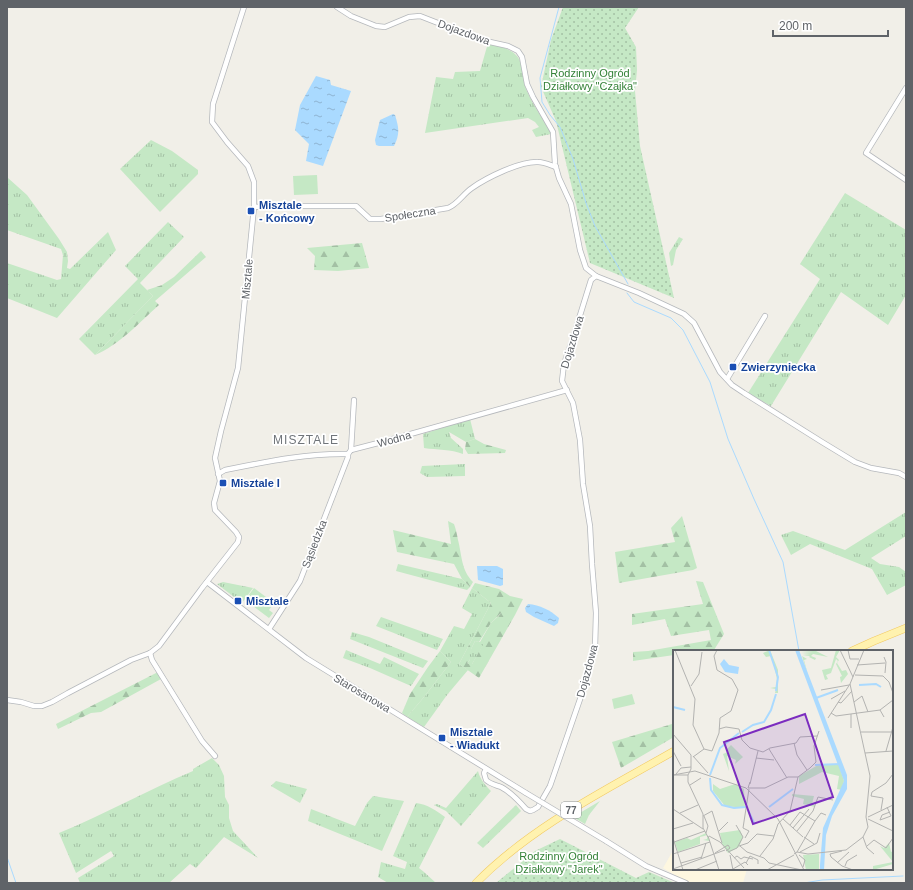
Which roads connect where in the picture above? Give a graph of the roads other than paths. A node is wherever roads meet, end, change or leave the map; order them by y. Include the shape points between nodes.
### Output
1 (244, 7) edge
2 (337, 7) edge
3 (906, 88) edge
4 (556, 167) junction
5 (906, 180) edge
6 (254, 207) junction
7 (586, 268) junction
8 (596, 276) junction
9 (591, 280) junction
10 (765, 316) dead end
11 (726, 379) junction
12 (567, 390) junction
13 (354, 400) dead end
14 (349, 452) junction
15 (218, 474) junction
16 (906, 477) edge
17 (207, 582) junction
18 (906, 628) edge
19 (269, 630) junction
20 (854, 650) edge
21 (150, 653) junction
22 (7, 700) edge
23 (673, 752) edge
24 (215, 756) dead end
25 (486, 769) junction
26 (476, 883) edge
27 (686, 883) edge

1 - 6 street, Misztale via 213,104 212,122 248,166 254,182
2 - 4 street, Dojazdowa via 351,16 385,27 408,17 420,16 481,40 508,46 518,52 522,57 527,84 553,132
3 - 5 street via 866,153
4 - 6 street, Społeczna via 540,162 524,164 494,175 471,189 456,204 448,208 382,219 370,219 356,206
4 - 7 street, Dojazdowa via 571,204
6 - 15 street, Misztale via 238,368 221,431 216,458
7 - 8 street
7 - 9 street, Dojazdowa
8 - 9 street
8 - 11 street via 684,314 694,323
9 - 12 street, Dojazdowa via 564,364 562,381
10 - 11 street
11 - 16 street via 750,397 855,462
12 - 14 street, Wodna
12 - 25 street, Dojazdowa via 580,440 583,484 590,526 596,648 550,786 538,808 530,811 526,809 509,792 486,780
13 - 14 street, Sąsiedzka
14 - 15 street, Wodna via 288,458 225,470
14 - 19 street, Sąsiedzka via 300,581
15 - 17 street, Misztale via 220,481 214,510 239,537 238,542
17 - 19 street, Starosanowa
17 - 21 street, Misztale via 159,646
18 - 20 main road
19 - 25 street, Starosanowa via 306,658
21 - 22 street, Misztale via 131,660 42,706
21 - 24 street via 202,741
23 - 26 main road, 77 via 550,823 514,849
25 - 27 street, Starosanowa, bridge via 646,866

